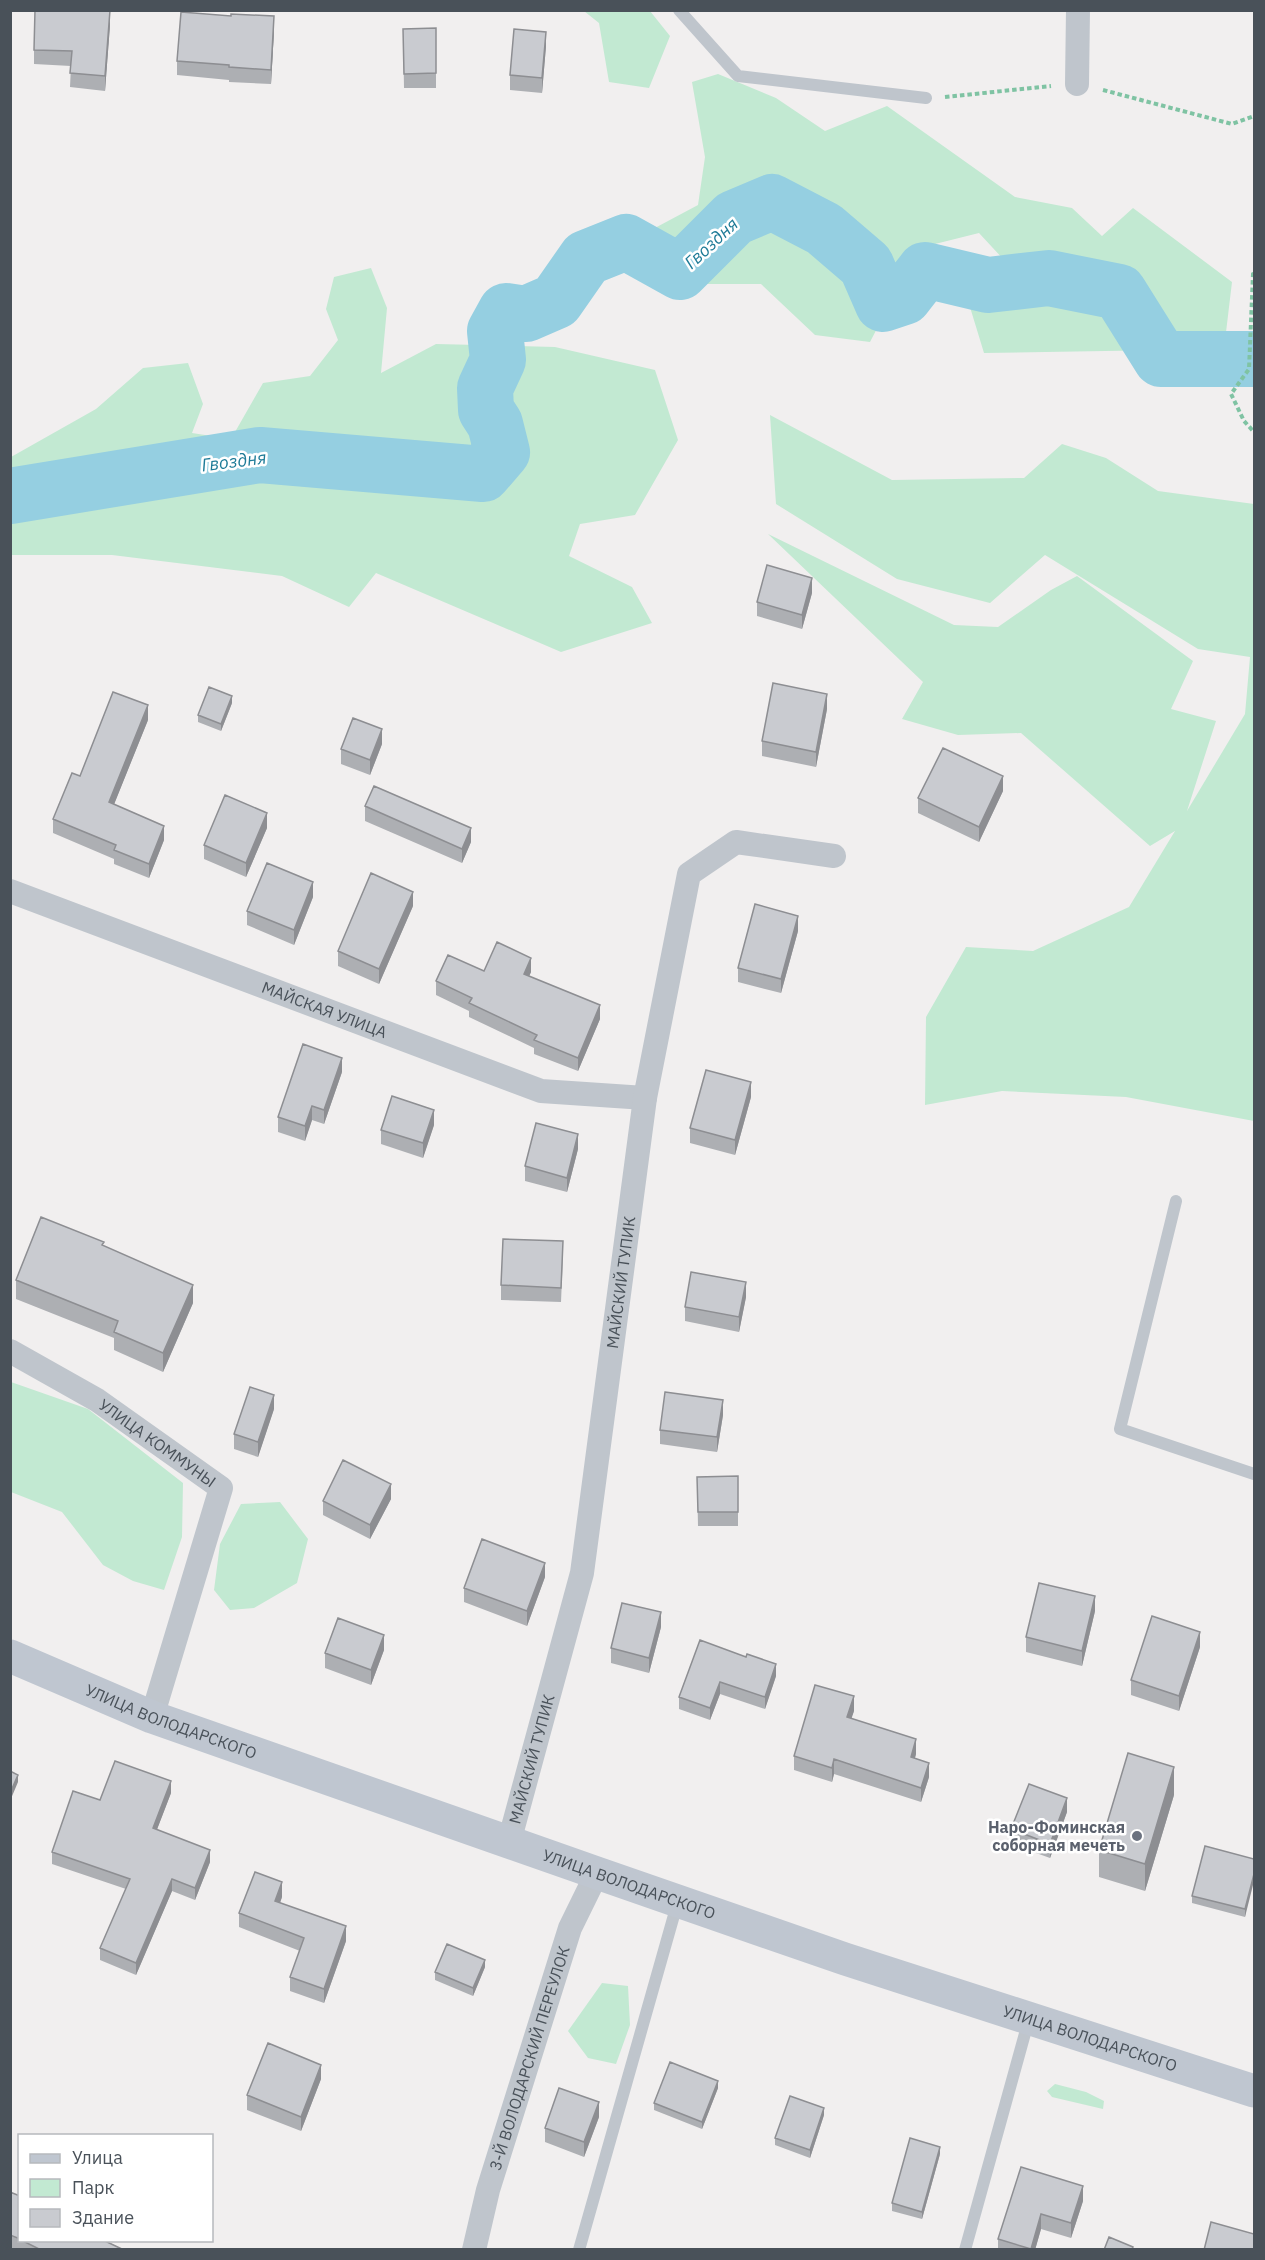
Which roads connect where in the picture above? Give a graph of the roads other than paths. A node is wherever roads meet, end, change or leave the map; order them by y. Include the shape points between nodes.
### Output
1 (679, 10) edge
2 (1078, 10) edge
3 (1077, 84) dead end
4 (926, 98) dead end
5 (834, 856) dead end
6 (10, 891) edge
7 (645, 1098) junction
8 (1176, 1201) dead end
9 (10, 1352) edge
10 (1254, 1474) edge
11 (10, 1656) edge
12 (152, 1717) junction
13 (510, 1842) junction
14 (597, 1873) junction
15 (678, 1901) junction
16 (1029, 2019) junction
17 (1254, 2091) edge
18 (474, 2250) edge
19 (579, 2250) edge
20 (965, 2250) edge

1 - 4 lane via 738,76
2 - 3 street
5 - 7 street, МАЙСКИЙ ТУПИК via 736,842 689,874
6 - 7 street, МАЙСКАЯ УЛИЦА via 540,1091
7 - 13 street, МАЙСКИЙ ТУПИК via 582,1573
8 - 10 lane via 1120,1429
9 - 12 street, УЛИЦА КОММУНЫ via 97,1400 221,1488
11 - 12 main road, УЛИЦА ВОЛОДАРСКОГО
12 - 13 main road, УЛИЦА ВОЛОДАРСКОГО
13 - 14 main road, УЛИЦА ВОЛОДАРСКОГО
14 - 15 main road, УЛИЦА ВОЛОДАРСКОГО
14 - 18 street, 3-Й ВОЛОДАРСКИЙ ПЕРЕУЛОК via 570,1928 488,2190
15 - 16 main road, УЛИЦА ВОЛОДАРСКОГО
15 - 19 lane
16 - 17 main road, УЛИЦА ВОЛОДАРСКОГО
16 - 20 lane

